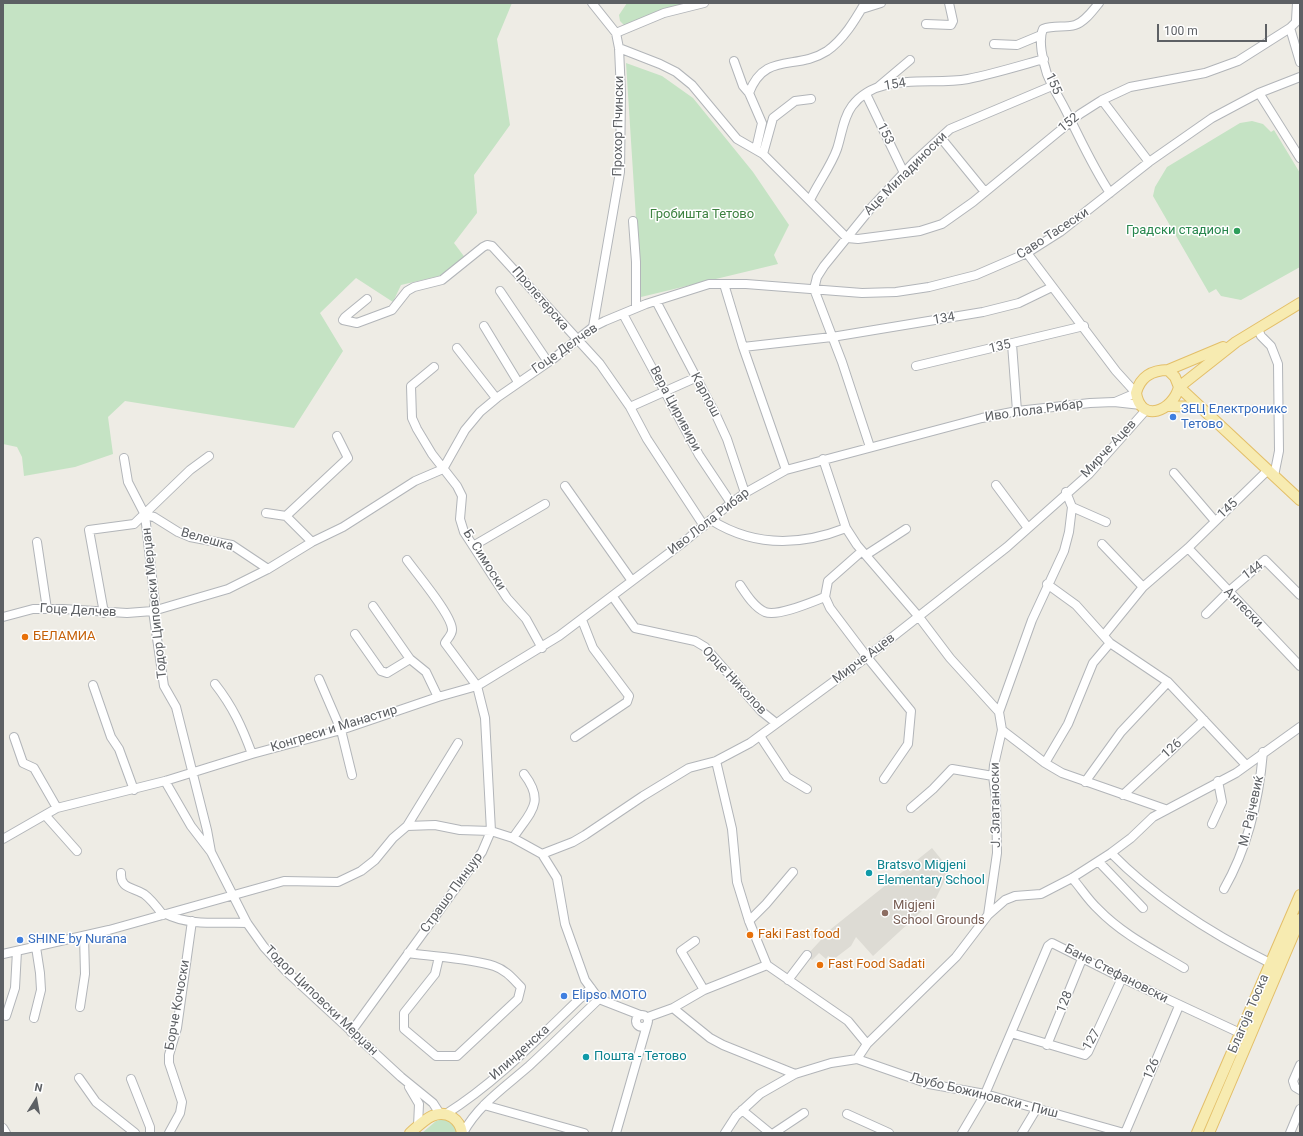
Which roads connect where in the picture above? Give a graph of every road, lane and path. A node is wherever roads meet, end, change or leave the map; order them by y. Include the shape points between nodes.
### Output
1 (592, 3) edge
2 (704, 3) edge
3 (881, 3) edge
4 (949, 3) edge
5 (1099, 3) edge
6 (1298, 3) edge
7 (864, 6) edge
8 (1298, 19) edge
9 (926, 24) dead end
10 (1290, 28) junction
11 (616, 33) junction
12 (1040, 35) junction
13 (994, 44) dead end
14 (618, 48) junction
15 (1044, 59) junction
16 (910, 60) dead end
17 (734, 61) dead end
18 (1300, 62) edge
19 (1300, 77) edge
20 (1052, 86) junction
21 (870, 92) junction
22 (749, 93) junction
23 (1259, 93) junction
24 (811, 99) dead end
25 (1102, 100) junction
26 (1071, 122) junction
27 (941, 138) junction
28 (759, 152) junction
29 (1300, 158) edge
30 (1149, 162) junction
31 (904, 173) junction
32 (985, 192) junction
33 (1110, 193) junction
34 (810, 200) junction
35 (633, 221) dead end
36 (847, 238) junction
37 (1027, 253) junction
38 (724, 284) junction
39 (1052, 287) junction
40 (814, 289) junction
41 (500, 291) dead end
42 (368, 299) dead end
43 (656, 301) junction
44 (1300, 303) edge
45 (636, 308) junction
46 (623, 314) junction
47 (484, 326) dead end
48 (1084, 326) junction
49 (593, 327) junction
50 (1258, 329) junction
51 (832, 337) junction
52 (576, 340) junction
53 (1236, 342) junction
54 (1012, 344) junction
55 (743, 347) junction
56 (457, 348) dead end
57 (548, 362) junction
58 (916, 366) dead end
59 (434, 367) dead end
60 (1168, 370) junction
61 (695, 378) junction
62 (518, 382) junction
63 (1178, 387) junction
64 (664, 390) junction
65 (1136, 393) junction
66 (496, 398) junction
67 (1114, 402) junction
68 (1169, 406) junction
69 (630, 407) junction
70 (1143, 407) junction
71 (1200, 407) junction
72 (1017, 411) junction
73 (337, 436) dead end
74 (870, 447) junction
75 (209, 456) dead end
76 (124, 458) dead end
77 (823, 459) junction
78 (442, 469) junction
79 (786, 470) junction
80 (1174, 473) dead end
81 (1271, 473) junction
82 (996, 485) dead end
83 (565, 486) dead end
84 (1066, 492) junction
85 (745, 493) junction
86 (1300, 500) edge
87 (731, 503) junction
88 (545, 504) dead end
89 (1072, 507) junction
90 (266, 512) dead end
91 (145, 515) junction
92 (286, 516) junction
93 (711, 520) junction
94 (1215, 521) junction
95 (1106, 522) dead end
96 (704, 526) junction
97 (846, 528) junction
98 (906, 528) dead end
99 (1028, 528) junction
100 (37, 542) dead end
101 (312, 542) junction
102 (1102, 544) dead end
103 (473, 546) junction
104 (1188, 548) junction
105 (864, 553) junction
106 (407, 560) dead end
107 (268, 569) junction
108 (632, 581) junction
109 (1047, 584) junction
110 (740, 585) dead end
111 (1143, 587) junction
112 (1228, 592) junction
113 (1300, 595) edge
114 (612, 597) junction
115 (825, 597) junction
116 (373, 606) dead end
117 (47, 609) junction
118 (153, 611) junction
119 (104, 613) junction
120 (1206, 614) dead end
121 (3, 617) edge
122 (919, 617) junction
123 (582, 620) junction
124 (355, 634) dead end
125 (1104, 635) junction
126 (1110, 643) junction
127 (542, 648) junction
128 (867, 657) junction
129 (410, 659) junction
130 (1300, 666) edge
131 (319, 679) dead end
132 (1168, 682) junction
133 (215, 684) dead end
134 (93, 685) dead end
135 (477, 686) junction
136 (438, 697) junction
137 (999, 712) junction
138 (1204, 720) junction
139 (776, 723) junction
140 (1300, 727) edge
141 (341, 730) junction
142 (1002, 730) junction
143 (760, 736) junction
144 (14, 737) dead end
145 (575, 738) dead end
146 (458, 743) dead end
147 (1263, 752) junction
148 (252, 754) junction
149 (716, 761) junction
150 (1045, 763) junction
151 (1246, 765) junction
152 (192, 772) junction
153 (524, 774) dead end
154 (352, 775) dead end
155 (993, 776) junction
156 (884, 779) dead end
157 (164, 781) junction
158 (1218, 781) junction
159 (1085, 782) junction
160 (806, 789) dead end
161 (134, 790) junction
162 (1123, 795) junction
163 (57, 808) junction
164 (912, 808) dead end
165 (1165, 809) junction
166 (45, 815) junction
167 (1212, 824) dead end
168 (407, 826) junction
169 (491, 830) junction
170 (3, 838) edge
171 (513, 838) junction
172 (77, 851) dead end
173 (211, 852) junction
174 (1111, 853) junction
175 (542, 854) junction
176 (1099, 862) junction
177 (793, 872) dead end
178 (121, 873) dead end
179 (1072, 878) junction
180 (1224, 889) dead end
181 (233, 895) junction
182 (1300, 895) edge
183 (1143, 908) dead end
184 (164, 914) junction
185 (988, 915) junction
186 (1300, 920) edge
187 (192, 921) junction
188 (749, 921) junction
189 (247, 923) junction
190 (84, 936) junction
191 (695, 941) dead end
192 (36, 947) junction
193 (18, 951) junction
194 (408, 953) junction
195 (3, 954) edge
196 (807, 955) dead end
197 (439, 957) junction
198 (1082, 959) junction
199 (1270, 963) junction
200 (767, 965) junction
201 (1184, 968) dead end
202 (1122, 978) junction
203 (788, 980) junction
204 (591, 988) junction
205 (704, 990) junction
206 (600, 999) junction
207 (1179, 1006) junction
208 (80, 1008) dead end
209 (673, 1008) junction
210 (6, 1016) dead end
211 (34, 1018) dead end
212 (642, 1021) junction
213 (351, 1032) junction
214 (1011, 1033) junction
215 (1240, 1033) junction
216 (867, 1044) junction
217 (1047, 1045) junction
218 (523, 1052) junction
219 (857, 1059) junction
220 (532, 1063) junction
221 (1300, 1065) edge
222 (795, 1074) junction
223 (79, 1078) dead end
224 (131, 1079) dead end
225 (405, 1080) junction
226 (1300, 1090) edge
227 (985, 1094) junction
228 (484, 1105) junction
229 (1036, 1108) junction
230 (1300, 1109) edge
231 (742, 1110) junction
232 (804, 1113) dead end
233 (443, 1114) junction
234 (847, 1114) dead end
235 (3, 1128) edge
236 (414, 1129) edge
237 (6, 1133) edge
238 (135, 1133) edge
239 (150, 1133) edge
240 (169, 1133) edge
241 (463, 1133) edge
242 (584, 1133) edge
243 (616, 1133) edge
244 (725, 1133) edge
245 (770, 1133) edge
246 (774, 1133) edge
247 (889, 1133) edge
248 (962, 1133) edge
249 (1022, 1133) edge
250 (1125, 1133) edge
251 (1197, 1133) edge
252 (1209, 1133) edge
253 (1290, 1133) edge

1 - 11 street
2 - 11 street via 664,13
3 - 7 street
4 - 9 street via 953,21 951,24
5 - 12 street via 1076,25 1051,26 1043,29
6 - 8 street
7 - 22 street via 840,40 828,50 805,60 760,72
8 - 10 street, 152
10 - 18 street
10 - 25 street, 152 via 1238,61 1204,73 1130,87
11 - 14 street, Прохор Пчински
12 - 13 street via 1017,45
12 - 15 street, 155
14 - 28 street via 676,72 692,85 736,139
14 - 49 street, Прохор Пчински via 621,93 620,172
15 - 20 street, 155
15 - 21 street, 154 via 967,79 949,82 893,83
16 - 21 street
17 - 22 street via 743,86
19 - 23 street, Саво Тасески
20 - 26 street, 155
20 - 27 street, Аце Миладиноски via 960,124
21 - 31 street, 153
21 - 34 street, 154 via 858,100 849,112 837,149
22 - 28 street via 762,123
23 - 29 street
23 - 30 street, Саво Тасески via 1206,123
24 - 28 street via 795,101 773,118
25 - 26 street, 152
25 - 30 street
26 - 32 street, 152
26 - 33 street, 155 via 1094,169
27 - 31 street, Аце Миладиноски
27 - 32 street
28 - 34 street
30 - 33 street, Саво Тасески
31 - 36 street, Аце Миладиноски
32 - 36 street, 152 via 942,224 920,231 858,239
33 - 37 street, Саво Тасески via 1060,232
34 - 36 street
35 - 45 street
36 - 40 street, Аце Миладиноски via 824,266 817,277
37 - 39 street
37 - 40 street, Саво Тасески via 976,275 929,287 896,292 862,293
38 - 40 street, Саво Тасески
38 - 43 street, Гоце Делчев via 709,284
38 - 55 street
39 - 48 street
39 - 51 street, 134 via 1019,303 983,312
40 - 51 street
41 - 57 street
42 - 52 street, Пролетерска via 343,320 357,323 392,310 407,291 442,280 489,245 525,281
43 - 45 street, Гоце Делчев
43 - 61 street, Карпош
44 - 50 main road
45 - 46 street, Гоце Делчев
46 - 49 street, Гоце Делчев
46 - 64 street, Вера Циривири
47 - 62 street
48 - 54 street, 135
48 - 65 street via 1116,371
49 - 52 street, Гоце Делчев
50 - 53 main road
50 - 81 street via 1271,346 1278,364 1279,451
51 - 55 street, 134
51 - 74 street
52 - 57 street, Гоце Делчев
52 - 69 street, Пролетерска via 600,364
53 - 60 main road
53 - 63 main road
54 - 58 street, 135
54 - 72 street
55 - 79 street
56 - 66 street
57 - 62 street, Гоце Делчев
59 - 78 street, Б. Симоски via 411,386 412,418
60 - 63 main road via 1175,377
60 - 65 main road via 1154,371 1144,377
61 - 64 street
61 - 85 street, Карпош via 727,439
62 - 66 street, Гоце Делчев
63 - 68 main road via 1176,396
63 - 71 main road
64 - 69 street
64 - 87 street, Вера Циривири via 699,455
65 - 67 street
65 - 70 main road
66 - 78 street, Гоце Делчев via 465,430
67 - 70 street
67 - 72 street, Иво Лола Рибар
68 - 70 main road via 1158,411
68 - 71 main road
69 - 96 street, Пролетерска
70 - 84 street, Мирче Ацев via 1089,474
71 - 81 main road
72 - 74 street, Иво Лола Рибар
73 - 92 street via 348,458
74 - 77 street, Иво Лола Рибар
75 - 91 street via 190,470
76 - 91 street via 128,482
77 - 79 street, Иво Лола Рибар
77 - 97 street
78 - 101 street, Гоце Делчев via 415,481 343,527
78 - 103 street, Б. Симоски via 462,496 460,519 464,532
79 - 85 street, Иво Лола Рибар
80 - 94 street
81 - 86 main road
81 - 94 street, 145
82 - 99 street
83 - 108 street
84 - 89 street, Ј. Златаноски
84 - 99 street, Мирче Ацев
85 - 87 street, Иво Лола Рибар
87 - 93 street, Иво Лола Рибар
88 - 103 street
89 - 95 street
89 - 109 street, Ј. Златаноски via 1064,551
90 - 92 street
91 - 107 street, Велешка via 154,517 190,537 232,545
91 - 118 street, Тодор Циповски Мерџан via 155,603
91 - 119 street via 134,524 90,530
92 - 101 street
93 - 96 street, Иво Лола Рибар
93 - 97 street via 747,536 789,542 830,534
94 - 104 street, 145
96 - 108 street, Иво Лола Рибар
97 - 105 street
98 - 105 street
99 - 122 street, Мирче Ацев
100 - 117 street
101 - 107 street, Гоце Делчев
102 - 111 street
103 - 127 street, Б. Симоски via 507,598 526,619
104 - 111 street, 145
104 - 112 street, Антески
105 - 115 street via 828,581
105 - 122 street
106 - 135 street via 452,626 452,633 445,643
107 - 118 street, Гоце Делчев via 228,589
108 - 114 street, Иво Лола Рибар
109 - 125 street via 1076,605
109 - 137 street, Ј. Златаноски via 1015,662
110 - 115 street via 751,601 765,612 795,608
111 - 125 street, 145
112 - 113 street, 144 via 1265,560
112 - 120 street, 144
112 - 130 street, Антески
114 - 123 street, Иво Лола Рибар
114 - 139 street, Орце Николов via 635,628 695,641 704,647
115 - 128 street via 830,608
116 - 129 street
117 - 119 street, Гоце Делчев
117 - 121 street, Гоце Делчев via 33,609
118 - 119 street, Гоце Делчев
118 - 152 street, Тодор Циповски Мерџан via 164,686 176,707
122 - 128 street, Мирче Ацев
122 - 137 street via 950,658
123 - 127 street, Иво Лола Рибар
123 - 145 street via 593,648 629,696 627,702
124 - 129 street via 381,671 388,673
125 - 126 street
126 - 132 street
126 - 150 street via 1093,663 1068,724
127 - 135 street, Иво Лола Рибар
128 - 139 street, Мирче Ацев
128 - 156 street via 911,711 908,744
129 - 136 street via 426,672
131 - 141 street
132 - 138 street
132 - 159 street via 1121,732
133 - 148 street via 240,721
134 - 161 street via 111,737 119,749
135 - 136 street, Конгреси и Манастир
135 - 169 street, Страшо Пинџур via 485,718
136 - 141 street, Конгреси и Манастир
137 - 142 street, Ј. Златаноски
138 - 151 street
138 - 162 street, 126
139 - 143 street, Мирче Ацев
140 - 147 street
141 - 148 street, Конгреси и Манастир
141 - 154 street
142 - 150 street
142 - 155 street, Ј. Златаноски
143 - 149 street, Мирче Ацев
143 - 160 street via 787,777
144 - 163 street via 23,763 34,768
146 - 168 street
147 - 151 street
147 - 180 street, М. Рајчевиќ via 1262,770 1246,845
148 - 152 street, Конгреси и Манастир
149 - 175 street, Мирче Ацев via 689,768 585,835
149 - 188 street via 732,829 737,882
150 - 159 street
151 - 158 street
152 - 157 street, Конгреси и Манастир
152 - 173 street, Тодор Циповски Мерџан
153 - 171 street via 535,792 536,802
155 - 164 street via 952,769
155 - 185 street, Ј. Златаноски via 997,853
157 - 161 street, Конгреси и Манастир
157 - 173 street, Тодор Циповски Мерџан via 191,826
158 - 165 street
158 - 167 street via 1222,802
159 - 162 street
161 - 163 street, Конгреси и Манастир
162 - 165 street
163 - 166 street, Конгреси и Манастир
165 - 174 street
166 - 170 street, Конгреси и Манастир
166 - 172 street
168 - 169 street via 435,824 460,830
168 - 181 street via 375,860 338,882 284,881
169 - 171 street
169 - 194 street, Страшо Пинџур via 482,852
171 - 175 street
173 - 181 street, Тодор Циповски Мерџан
174 - 176 street
174 - 199 street via 1159,896 1218,935
175 - 204 street via 557,878 571,946
176 - 179 street
176 - 183 street
177 - 188 street
178 - 184 street via 123,883 150,898
179 - 185 street via 1041,894 1014,896 1005,900
179 - 201 street via 1097,909 1116,925
181 - 184 street
181 - 189 street, Тодор Циповски Мерџан
182 - 199 main road, Благоја Тоска
184 - 187 street
184 - 190 street
185 - 216 street via 956,957
186 - 252 main road
187 - 189 street
187 - 240 street, Борче Кочоски via 177,1028 169,1055 182,1102 180,1114
188 - 200 street
189 - 213 street, Тодор Циповски Мерџан via 286,971
190 - 192 street
190 - 208 street via 85,974
191 - 205 street via 681,951
192 - 193 street
192 - 211 street via 40,990
193 - 195 street
193 - 210 street via 15,988
194 - 197 street
194 - 213 street, Страшо Пинџур
196 - 203 street
197 - 197 street via 495,967 510,975 521,987 518,999 457,1056 436,1056 404,1028 404,1013 435,974
198 - 202 street, Бане Стефановски
198 - 214 street, Бане Стефановски via 1050,944
198 - 217 street, 128
199 - 215 main road, Благоја Тоска
200 - 203 street
200 - 205 street
202 - 207 street, Бане Стефановски
202 - 217 street, 127 via 1085,1055
203 - 216 street via 848,1021
204 - 206 street
204 - 218 street, Илинденска
205 - 209 street
206 - 212 street
206 - 220 street, Илинденска
207 - 215 street, Бане Стефановски
207 - 250 street, 126
209 - 212 street
209 - 222 street via 710,1038
212 - 243 street via 642,1042
213 - 225 street, Тодор Циповски Мерџан
214 - 217 street, 127
214 - 227 street, Бане Стефановски
215 - 251 main road, Благоја Тоска
216 - 219 street
218 - 220 street
218 - 233 street, Илинденска via 460,1105
219 - 222 street, Љубо Божиновски - Пиш via 831,1063
219 - 227 street, Љубо Божиновски - Пиш via 929,1084
220 - 228 street, Илинденска
221 - 226 street via 1293,1081 1295,1087
222 - 231 street, Љубо Божиновски - Пиш via 760,1094
223 - 238 street via 96,1102
224 - 239 street
225 - 233 street, Тодор Циповски Мерџан
225 - 236 street via 419,1104
227 - 229 street, Љубо Божиновски - Пиш
227 - 248 street, Бане Стефановски
228 - 241 street, Илинденска
228 - 242 street
229 - 249 street
229 - 250 street, Љубо Божиновски - Пиш
230 - 253 street
231 - 244 street, Љубо Божиновски - Пиш
231 - 245 street
232 - 246 street
233 - 236 main road, Илинденска via 430,1116
233 - 241 main road, Илинденска via 456,1120
234 - 247 street
235 - 237 street

